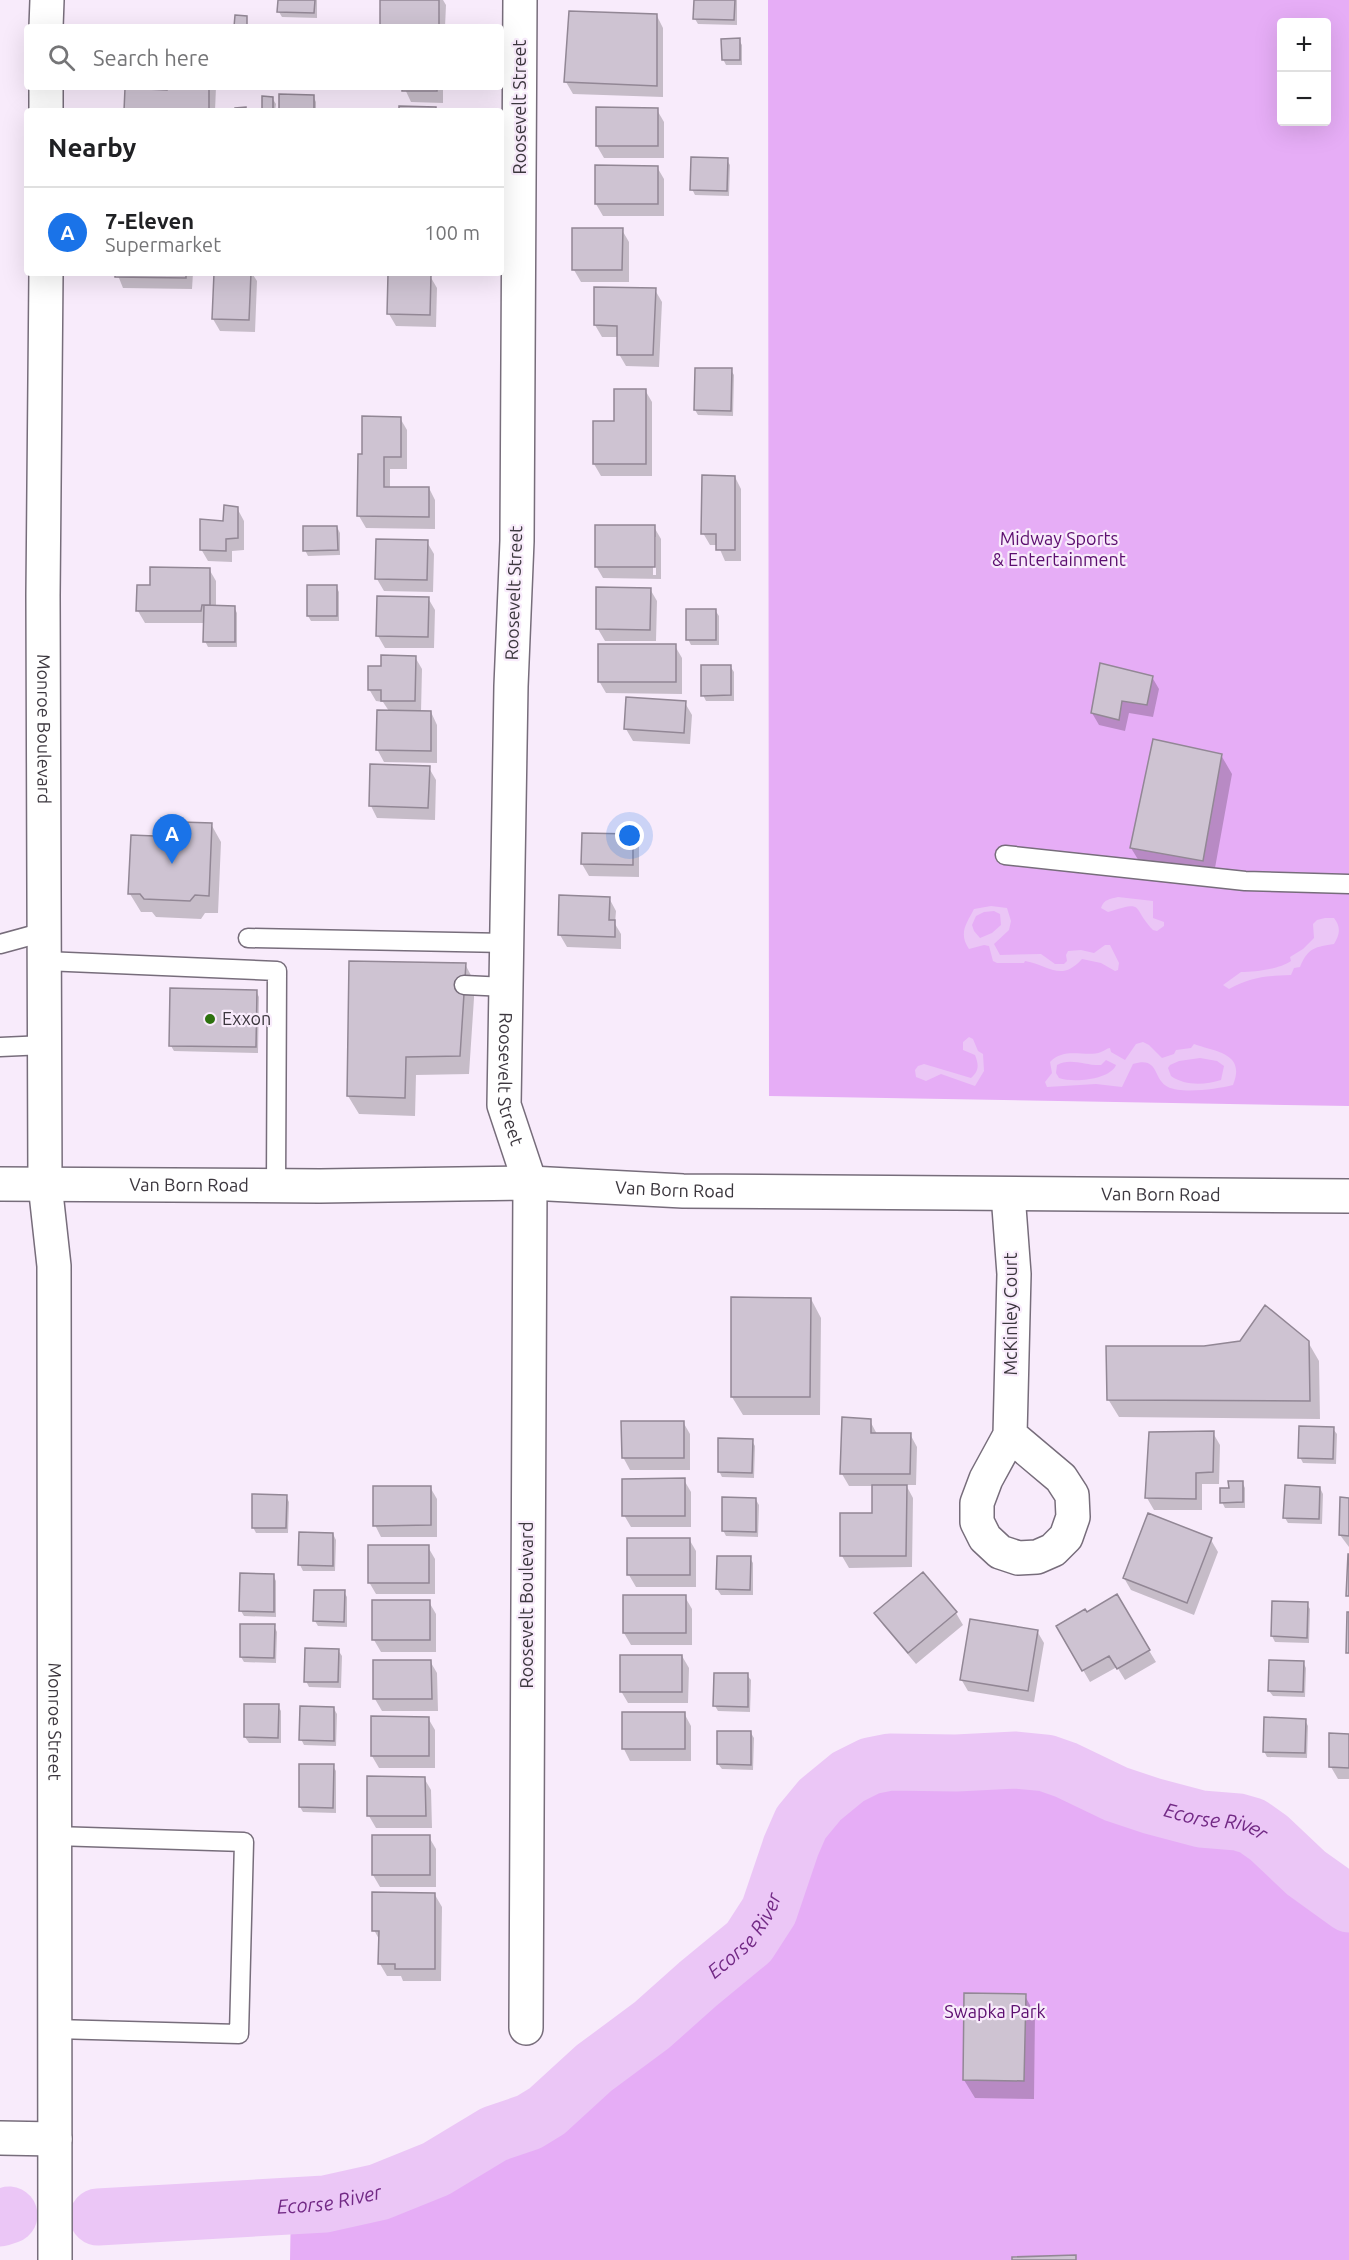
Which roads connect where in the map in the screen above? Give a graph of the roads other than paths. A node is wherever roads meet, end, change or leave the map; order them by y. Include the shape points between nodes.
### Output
1 (46, 0) edge
2 (520, 0) edge
3 (46, 24) edge
4 (46, 90) edge
5 (46, 108) edge
6 (45, 276) edge
7 (1005, 855) dead end
8 (1349, 884) edge
9 (248, 938) dead end
10 (506, 943) junction
11 (0, 944) edge
12 (45, 946) junction
13 (464, 985) dead end
14 (506, 987) junction
15 (45, 1045) junction
16 (0, 1047) edge
17 (530, 1183) junction
18 (0, 1184) edge
19 (45, 1184) junction
20 (276, 1186) junction
21 (1008, 1194) junction
22 (1349, 1196) edge
23 (1010, 1435) dead end
24 (55, 1836) junction
25 (526, 2028) dead end
26 (55, 2029) junction
27 (0, 2138) edge
28 (56, 2139) junction
29 (55, 2260) edge

1 - 3 street
2 - 10 street, Roosevelt Street via 517,541
4 - 5 street
6 - 12 street, Monroe Boulevard
7 - 8 lane via 1245,881
9 - 10 lane
10 - 14 street, Roosevelt Street
11 - 12 lane
12 - 15 street, Monroe Boulevard
12 - 20 lane via 277,971
13 - 14 lane
14 - 17 street, Roosevelt Street via 504,1105
15 - 16 lane
15 - 19 street, Monroe Boulevard
17 - 20 street, Van Born Road
17 - 21 street, Van Born Road via 683,1191
17 - 25 street, Roosevelt Boulevard
18 - 19 street, Van Born Road
19 - 20 street, Van Born Road
19 - 24 street, Monroe Street via 54,1266
21 - 22 street, Van Born Road
21 - 23 street, McKinley Court via 1014,1274
24 - 26 street, Monroe Street
24 - 26 lane via 244,1842 240,2034
26 - 28 street, Monroe Street
27 - 28 street
28 - 29 street, Monroe Street

